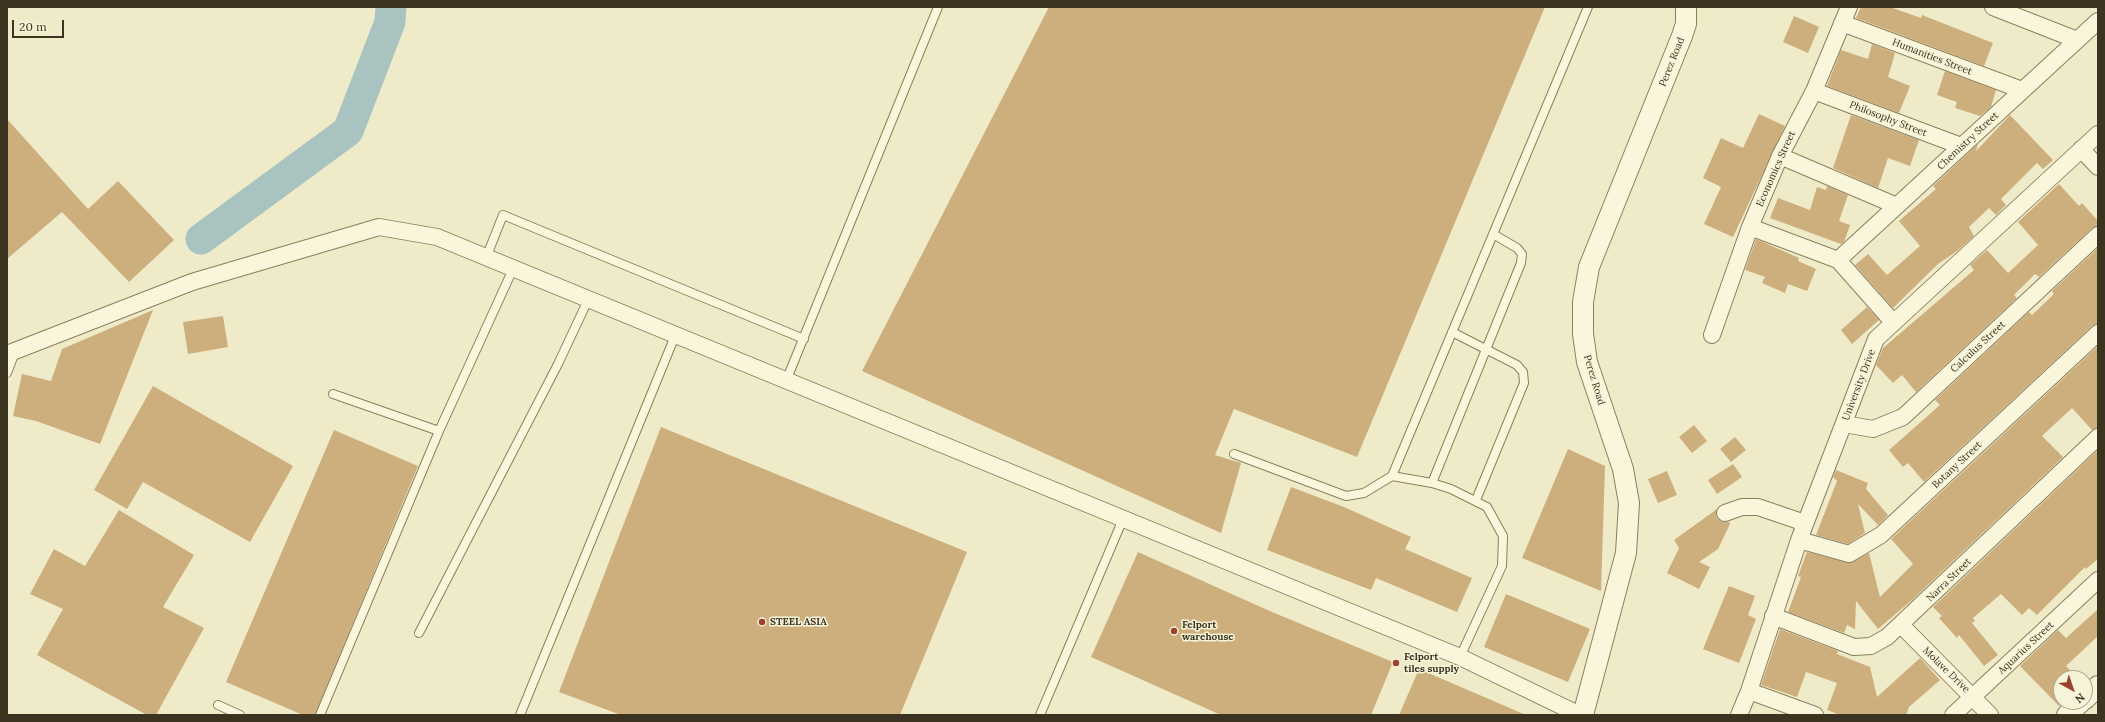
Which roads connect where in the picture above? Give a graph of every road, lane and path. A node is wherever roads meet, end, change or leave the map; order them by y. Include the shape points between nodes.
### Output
1 (938, 7) edge
2 (1588, 7) edge
3 (1686, 7) edge
4 (1849, 7) edge
5 (1993, 7) edge
6 (2098, 21) edge
7 (1842, 23) junction
8 (2077, 40) junction
9 (2022, 90) junction
10 (1814, 91) junction
11 (2098, 134) edge
12 (1961, 146) junction
13 (2081, 150) junction
14 (1780, 156) junction
15 (2098, 167) edge
16 (1897, 206) junction
17 (1750, 228) junction
18 (1493, 234) junction
19 (2098, 235) edge
20 (486, 258) junction
21 (1838, 260) junction
22 (513, 269) junction
23 (588, 300) junction
24 (1893, 322) junction
25 (1452, 332) junction
26 (2098, 334) edge
27 (1712, 335) dead end
28 (675, 336) junction
29 (804, 339) junction
30 (1487, 350) junction
31 (11, 352) edge
32 (7, 373) edge
33 (786, 381) junction
34 (333, 394) dead end
35 (1844, 424) junction
36 (439, 431) junction
37 (2098, 437) edge
38 (1234, 454) dead end
39 (1392, 476) junction
40 (1432, 482) junction
41 (1476, 500) junction
42 (1725, 513) dead end
43 (1123, 519) junction
44 (1805, 523) junction
45 (1799, 540) junction
46 (2098, 580) edge
47 (1773, 616) junction
48 (1901, 625) junction
49 (419, 633) dead end
50 (1460, 657) junction
51 (1749, 692) junction
52 (1974, 696) junction
53 (218, 705) dead end
54 (240, 715) edge
55 (320, 715) edge
56 (520, 715) edge
57 (1040, 715) edge
58 (1582, 715) edge
59 (1739, 715) edge
60 (1815, 715) edge
61 (1953, 715) edge
62 (1990, 715) edge

1 - 29 lane
2 - 18 lane
3 - 58 street, Perez Road via 1686,24 1682,36 1589,267 1583,302 1583,334 1587,362 1623,469 1629,503 1626,553
4 - 7 street, Economics Street
5 - 8 street
6 - 8 street, Chemistry Street
7 - 9 street, Humanities Street
7 - 10 street, Economics Street
8 - 9 street, Chemistry Street
9 - 12 street, Chemistry Street
10 - 12 street, Philosophy Street
10 - 14 street, Economics Street
11 - 13 street, University Drive
12 - 16 street, Chemistry Street
13 - 15 street
13 - 24 street, University Drive
14 - 16 street
14 - 17 street, Economics Street
16 - 21 street, Chemistry Street
17 - 21 street
17 - 27 street, Economics Street
18 - 25 lane
18 - 30 lane via 1517,248 1522,254 1521,263
19 - 35 street, Calculus Street via 1903,416 1873,429
20 - 22 street
20 - 29 lane via 503,215
20 - 31 street via 437,237 379,227 192,282
21 - 24 street
22 - 23 street
22 - 36 lane
23 - 28 street
23 - 49 lane via 555,371
24 - 35 street, University Drive via 1876,339
25 - 30 lane
25 - 39 lane
26 - 45 street, Botany Street via 1881,535 1850,554
28 - 33 street
28 - 56 lane
29 - 33 lane
30 - 40 lane
30 - 41 lane via 1517,365 1523,372 1524,383
31 - 32 lane
33 - 43 street
34 - 36 lane
35 - 44 street, University Drive
36 - 55 lane
37 - 48 street, Narra Street
38 - 39 lane via 1346,496 1364,492
39 - 40 lane
40 - 41 lane
41 - 50 lane via 1487,507 1503,536 1502,566
42 - 44 street via 1742,507 1758,508
43 - 50 street
43 - 57 lane
44 - 45 street, University Drive
45 - 47 street, University Drive
46 - 52 street, Aquarius Street
47 - 48 street, Narra Street via 1854,647 1871,646
47 - 51 street, University Drive
48 - 52 street, Molave Drive
50 - 58 street
51 - 59 street, University Drive
51 - 60 street
52 - 61 street, Aquarius Street
52 - 62 street, Molave Drive
53 - 54 lane

